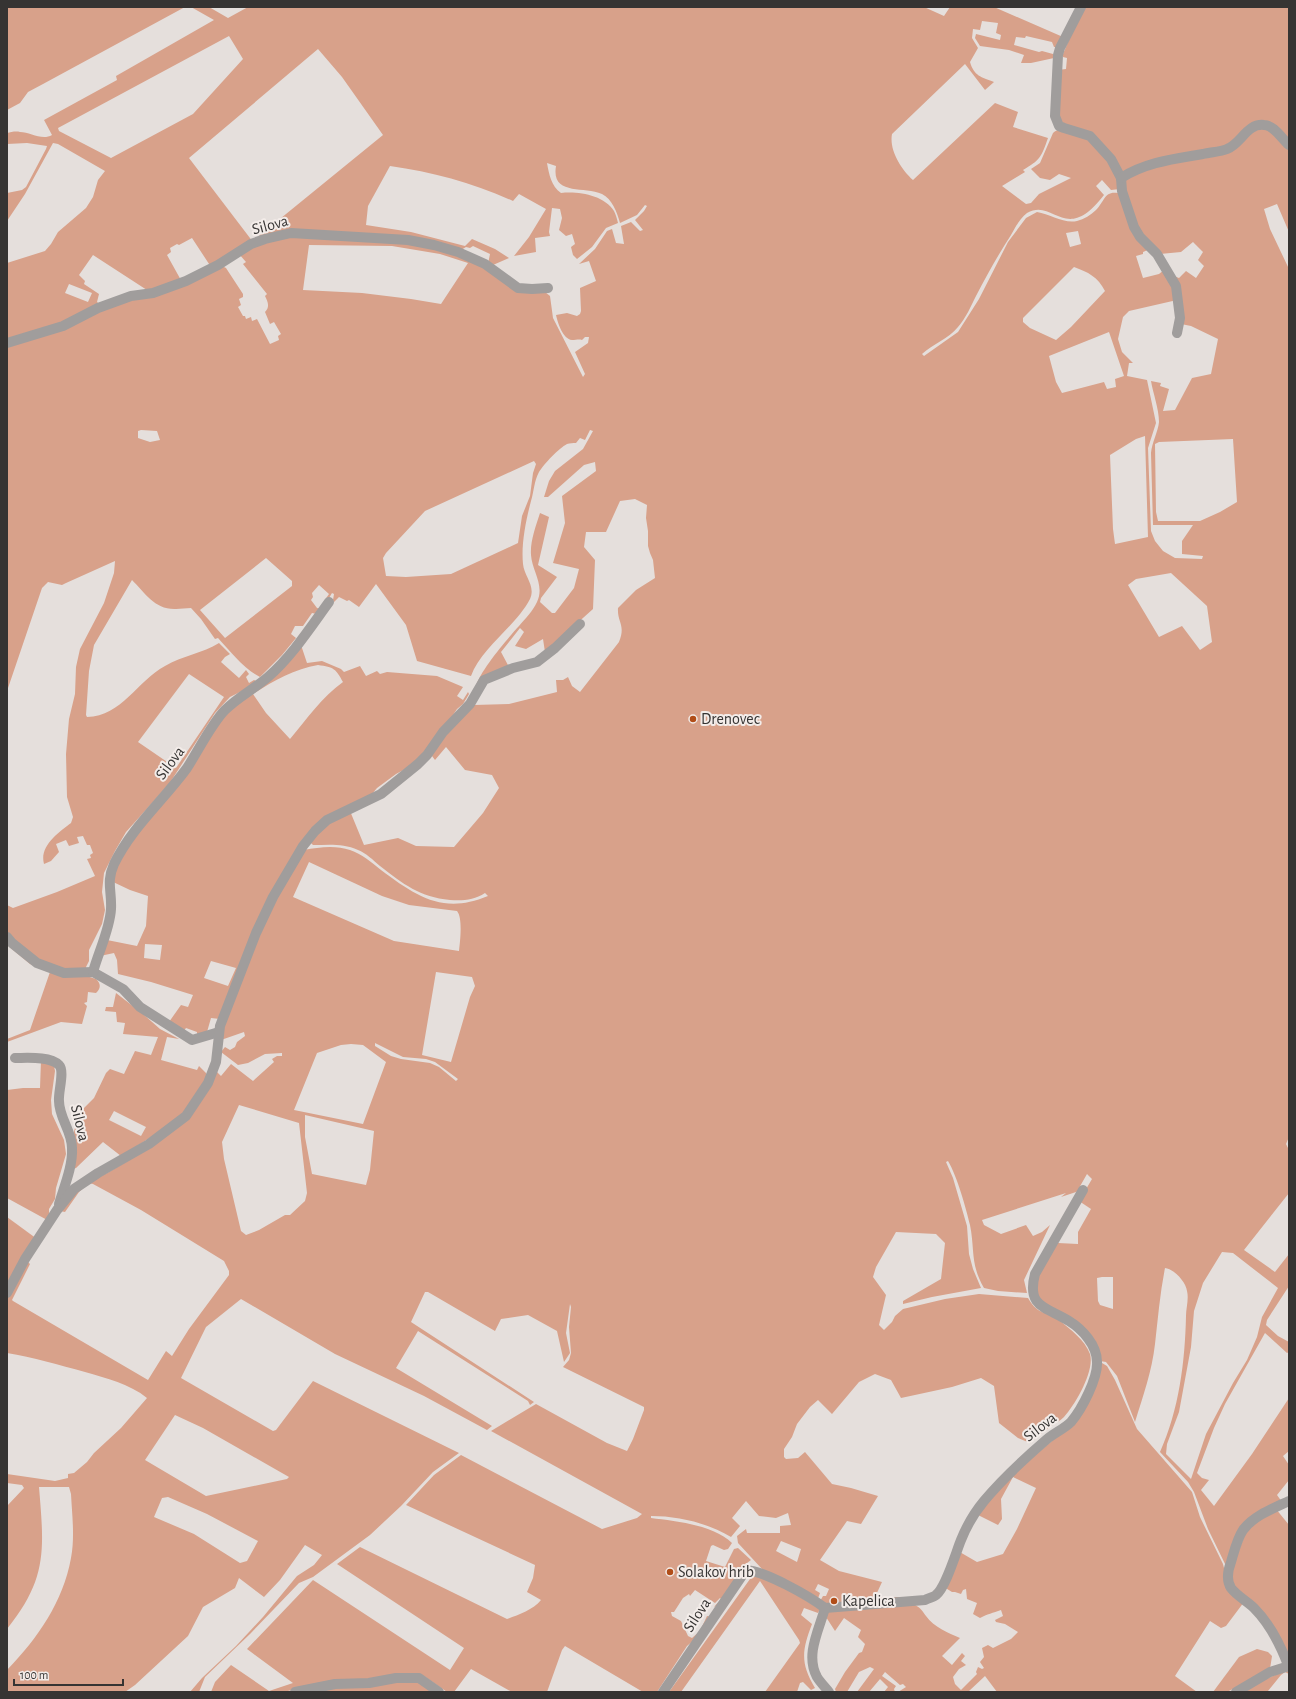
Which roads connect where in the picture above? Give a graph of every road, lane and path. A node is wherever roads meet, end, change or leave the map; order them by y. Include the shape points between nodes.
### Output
1 (1080, 7) edge
2 (1289, 145) edge
3 (1122, 178) junction
4 (548, 288) dead end
5 (1177, 333) dead end
6 (7, 343) edge
7 (329, 602) dead end
8 (580, 624) dead end
9 (7, 937) edge
10 (93, 972) junction
11 (219, 1032) junction
12 (15, 1058) dead end
13 (1083, 1190) dead end
14 (57, 1210) junction
15 (7, 1293) edge
16 (1289, 1501) edge
17 (825, 1608) junction
18 (1288, 1665) edge
19 (295, 1692) edge
20 (439, 1692) edge
21 (663, 1692) edge
22 (829, 1692) edge
23 (1236, 1692) edge

1 - 3 street via 1058,55 1055,116 1059,126 1085,133 1099,143
2 - 3 street via 1269,126 1263,124 1249,130 1226,150 1148,165
3 - 5 street via 1122,191 1134,227 1157,254 1176,286 1180,318
4 - 6 street, Silova via 518,288 485,264 434,245 408,240 291,233 251,244 218,266 186,281 153,293 131,296 98,308 62,326
7 - 10 street, Silova via 294,650 269,676 240,696 224,711 186,769 127,841 109,879 111,909
8 - 11 street via 537,662 512,668 484,680 470,704 443,732 418,764 381,794 327,820 315,831 303,846 273,897
9 - 10 street via 37,963 51,969 64,972
10 - 11 street via 123,988 140,1007 192,1040
11 - 14 street via 216,1062 208,1083 186,1116 150,1144 74,1189
12 - 14 street, Silova via 49,1060 59,1065 63,1071 59,1102 72,1148 69,1171
13 - 17 street, Silova via 1036,1274 1032,1287 1041,1306 1068,1320 1093,1346 1098,1361 1081,1406 1070,1422 1048,1438 996,1486 972,1515 948,1575 937,1595 925,1600
14 - 15 street via 25,1259
16 - 18 street via 1254,1520 1243,1530 1229,1568 1228,1580 1231,1588 1253,1606 1267,1622 1282,1648
17 - 21 street, Silova via 754,1570 746,1570
17 - 22 street via 812,1645 812,1659 817,1677
18 - 23 street via 1270,1672
19 - 20 street via 335,1684 369,1683 396,1678 419,1678

